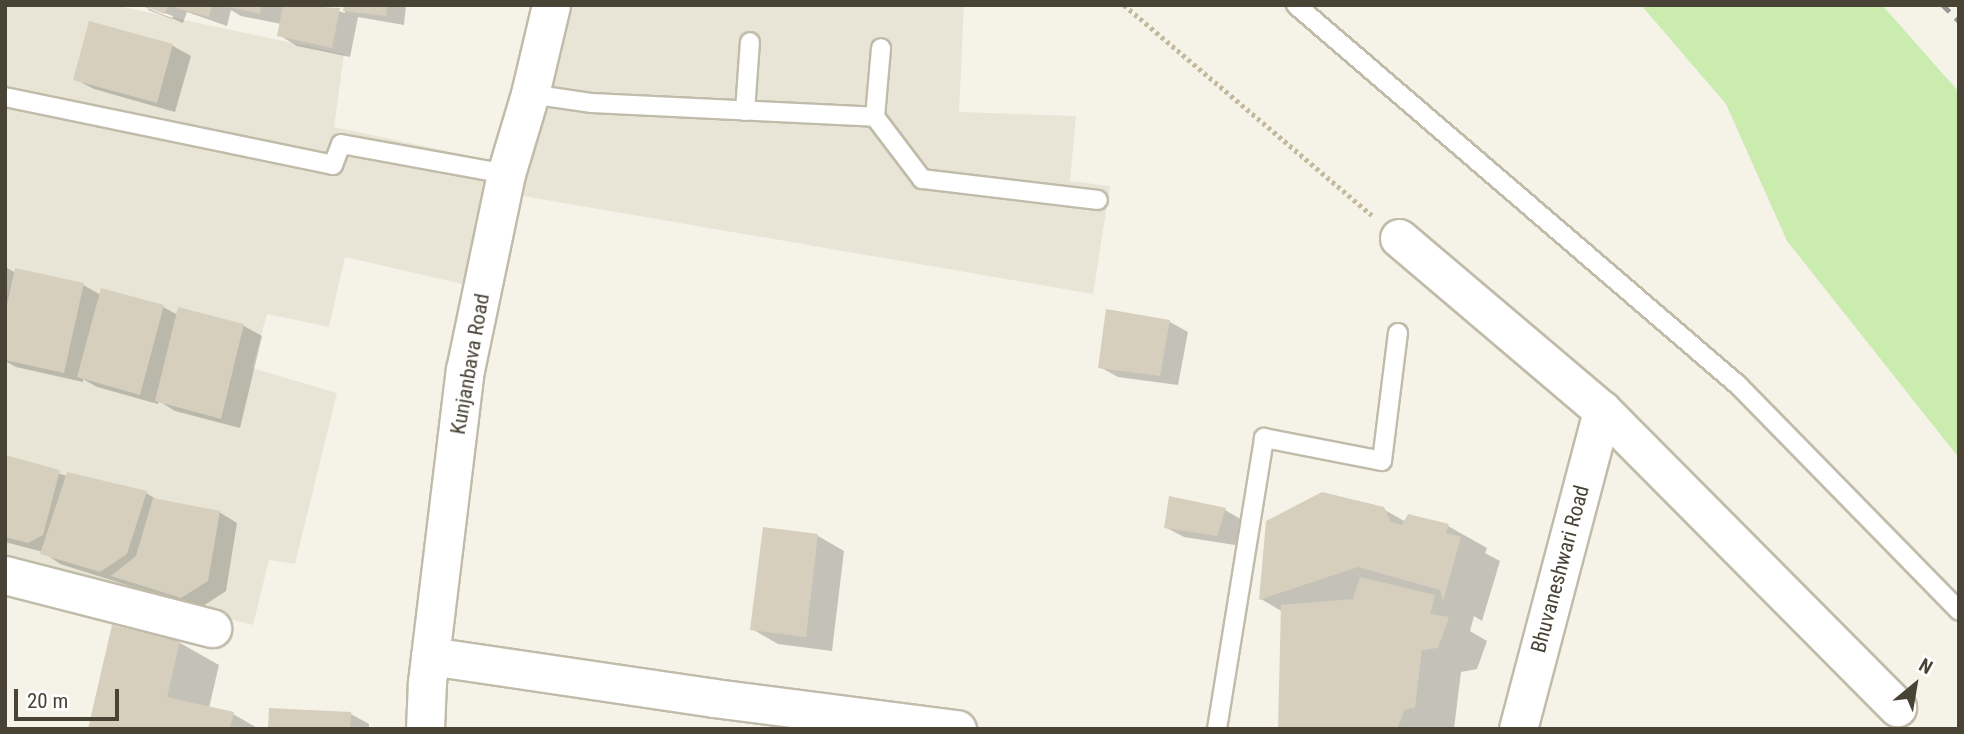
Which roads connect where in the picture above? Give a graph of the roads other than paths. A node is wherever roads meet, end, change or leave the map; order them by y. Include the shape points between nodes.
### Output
1 (551, 5) edge
2 (1296, 5) edge
3 (750, 42) dead end
4 (881, 48) dead end
5 (530, 94) junction
6 (5, 97) edge
7 (745, 111) junction
8 (876, 117) junction
9 (506, 174) junction
10 (1098, 200) dead end
11 (1399, 238) road end
12 (1398, 333) dead end
13 (1602, 410) junction
14 (5, 575) edge
15 (1959, 611) edge
16 (212, 628) dead end
17 (430, 656) junction
18 (1897, 707) dead end
19 (712, 713) edge
20 (425, 729) edge
21 (957, 729) edge
22 (1217, 729) edge
23 (1518, 729) edge

1 - 5 street, Kunjanbava Road
2 - 15 lane via 1738,385
3 - 7 lane
4 - 8 lane
5 - 7 lane via 592,103
5 - 9 street, Kunjanbava Road
6 - 9 lane via 333,165 341,144
7 - 8 lane
8 - 10 lane via 922,179
9 - 17 street, Kunjanbava Road via 465,370
11 - 13 street
12 - 22 lane via 1382,461 1264,438
13 - 18 street
13 - 23 street, Bhuvaneshwari Road
14 - 16 street
17 - 19 street
17 - 20 street, Kunjanbava Road
19 - 21 street

